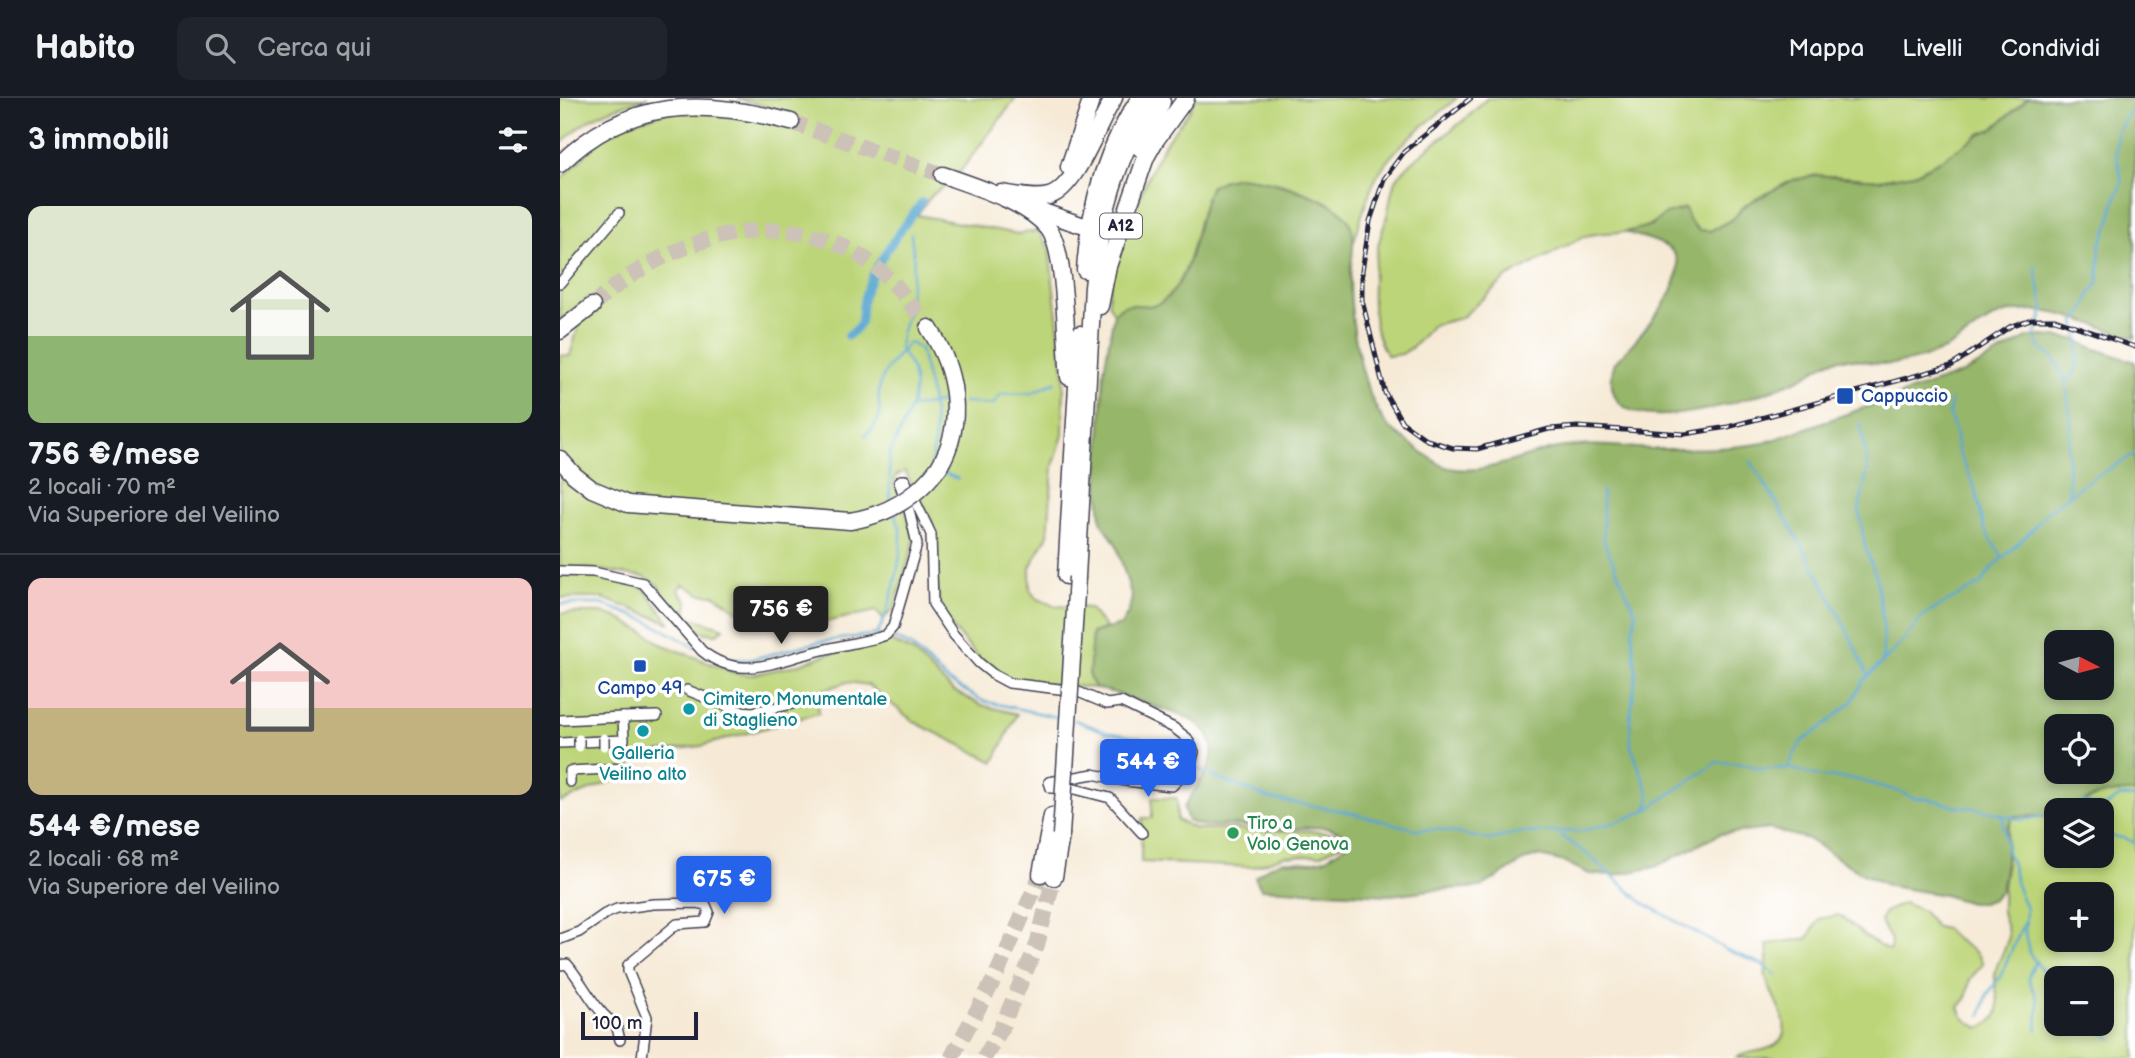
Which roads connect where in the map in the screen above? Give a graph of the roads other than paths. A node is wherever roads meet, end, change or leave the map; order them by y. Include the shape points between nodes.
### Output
1 (1091, 98) edge
2 (1114, 98) edge
3 (1140, 98) edge
4 (1155, 98) edge
5 (1164, 98) edge
6 (1186, 98) edge
7 (791, 121) tunnel mouth
8 (560, 164) edge
9 (943, 175) tunnel mouth
10 (1014, 198) junction
11 (1116, 209) dead end
12 (619, 213) dead end
13 (1082, 225) dead end
14 (560, 283) edge
15 (592, 306) tunnel mouth
16 (929, 328) tunnel mouth
17 (560, 331) edge
18 (1089, 366) junction
19 (1074, 418) junction
20 (560, 459) edge
21 (560, 571) edge
22 (1072, 577) junction
23 (687, 690) dead end
24 (797, 699) dead end
25 (657, 716) dead end
26 (623, 717) junction
27 (560, 720) edge
28 (560, 743) edge
29 (626, 768) dead end
30 (565, 771) edge
31 (570, 782) dead end
32 (1142, 833) dead end
33 (1047, 876) tunnel mouth
34 (560, 939) edge
35 (560, 965) edge
36 (620, 1040) dead end
37 (642, 1058) edge

1 - 10 highway via 1062,179 1048,190
2 - 10 highway via 1068,183 1048,196
3 - 19 highway via 1109,155 1087,230
4 - 18 highway via 1128,145 1105,211 1094,277
5 - 11 highway
6 - 18 highway, A12 via 1146,157 1108,266
7 - 8 highway via 721,102 663,102 612,120
9 - 10 highway
10 - 13 highway
10 - 19 highway via 1049,230 1056,243
12 - 14 street
15 - 17 highway
16 - 20 highway, bridge via 948,363 954,394 952,436 939,467 925,483 881,513 850,521 628,504 592,489
18 - 22 highway
19 - 22 highway
21 - 32 street via 593,572 643,583 702,651 733,666 768,666 877,638 893,627 916,551 916,536 899,482 903,479 931,534 934,607 979,663 1009,683 1076,691 1103,703 1121,702 1187,738 1192,760 1176,784 1093,774 1048,783 1051,788 1110,798
22 - 33 highway via 1055,835
23 - 24 street via 748,712 792,704
25 - 26 street
26 - 27 street
26 - 28 street via 624,740
29 - 30 street
30 - 31 street
34 - 37 street via 617,909 706,905 705,922 677,924 628,965 647,1017
35 - 36 street via 567,964 580,978 599,1008 616,1024

